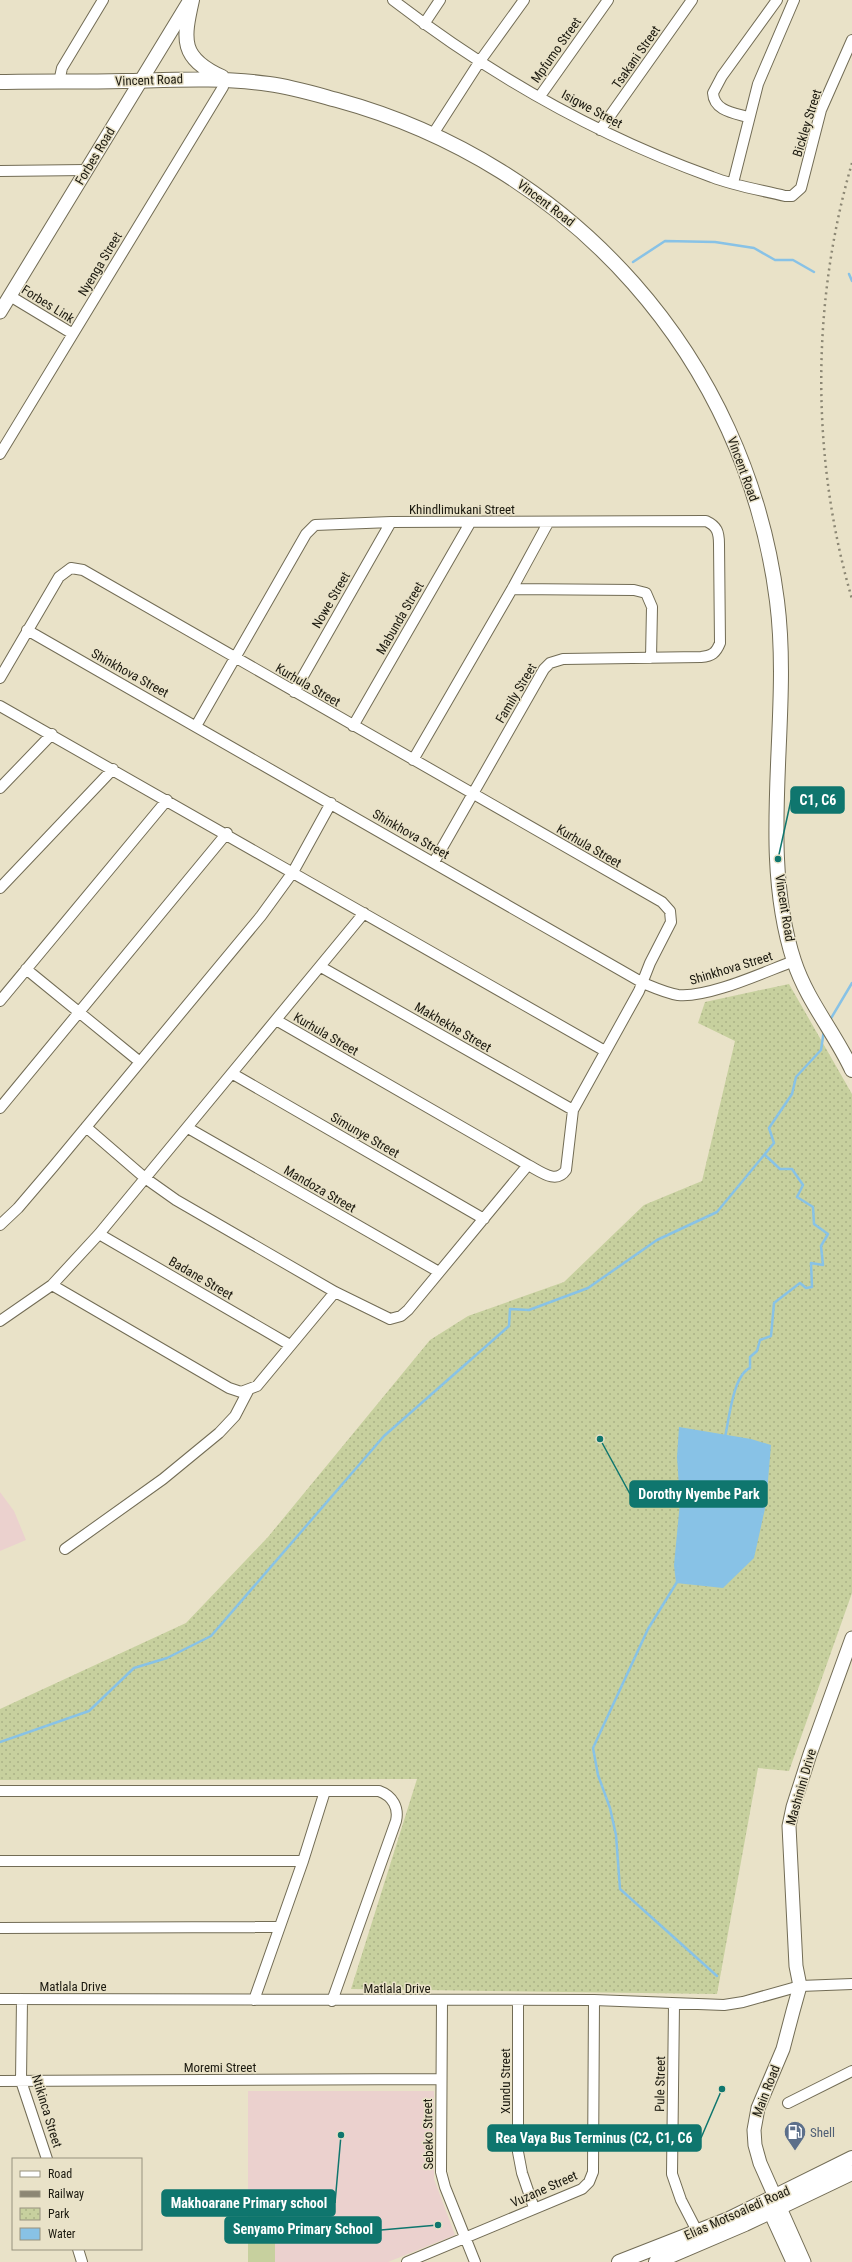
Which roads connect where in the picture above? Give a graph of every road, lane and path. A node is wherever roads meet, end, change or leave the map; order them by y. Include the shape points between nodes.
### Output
1 (103, 0) edge
2 (191, 0) edge
3 (393, 0) edge
4 (440, 0) edge
5 (524, 0) edge
6 (608, 0) edge
7 (692, 0) edge
8 (777, 0) edge
9 (794, 0) edge
10 (424, 24) junction
11 (852, 40) edge
12 (480, 61) junction
13 (0, 82) edge
14 (59, 82) junction
15 (226, 84) junction
16 (137, 85) junction
17 (0, 90) edge
18 (540, 96) junction
19 (748, 117) junction
20 (600, 130) junction
21 (434, 134) junction
22 (86, 170) junction
23 (0, 171) edge
24 (733, 183) junction
25 (798, 192) joint
26 (10, 296) junction
27 (0, 312) edge
28 (73, 334) junction
29 (0, 454) edge
30 (391, 522) junction
31 (470, 523) junction
32 (548, 523) junction
33 (512, 589) junction
34 (27, 630) junction
35 (716, 651) joint
36 (236, 658) junction
37 (651, 658) junction
38 (0, 678) edge
39 (294, 692) junction
40 (0, 706) edge
41 (196, 726) junction
42 (353, 726) junction
43 (52, 734) junction
44 (413, 760) junction
45 (113, 769) junction
46 (0, 788) edge
47 (473, 794) junction
48 (167, 800) junction
49 (331, 803) junction
50 (226, 833) junction
51 (434, 862) junction
52 (293, 872) junction
53 (0, 888) edge
54 (364, 913) junction
55 (794, 961) junction
56 (321, 967) junction
57 (26, 969) junction
58 (643, 983) junction
59 (0, 1001) edge
60 (80, 1012) junction
61 (276, 1020) junction
62 (605, 1051) junction
63 (140, 1062) junction
64 (851, 1066) edge
65 (233, 1074) junction
66 (0, 1108) edge
67 (573, 1110) junction
68 (86, 1128) junction
69 (188, 1128) junction
70 (528, 1165) junction
71 (145, 1178) junction
72 (484, 1219) junction
73 (0, 1225) edge
74 (99, 1234) junction
75 (439, 1272) junction
76 (52, 1285) junction
77 (336, 1292) junction
78 (0, 1321) edge
79 (290, 1345) junction
80 (248, 1391) junction
81 (65, 1549) dead end
82 (852, 1638) edge
83 (0, 1791) edge
84 (325, 1791) junction
85 (0, 1861) edge
86 (303, 1861) junction
87 (279, 1926) junction
88 (0, 1928) edge
89 (852, 1984) edge
90 (796, 1987) junction
91 (0, 1999) edge
92 (22, 1999) junction
93 (254, 2000) junction
94 (442, 2000) junction
95 (518, 2000) junction
96 (594, 2000) junction
97 (332, 2001) junction
98 (674, 2004) junction
99 (852, 2071) edge
100 (441, 2079) junction
101 (0, 2081) edge
102 (21, 2081) junction
103 (788, 2103) dead end
104 (48, 2158) edge
105 (852, 2158) edge
106 (852, 2173) edge
107 (772, 2205) junction
108 (534, 2208) junction
109 (697, 2231) junction
110 (465, 2238) junction
111 (78, 2250) edge
112 (82, 2262) edge
113 (407, 2262) edge
114 (475, 2262) edge
115 (619, 2262) edge
116 (656, 2262) edge
117 (793, 2262) edge
118 (804, 2262) edge

1 - 14 street via 62,68
2 - 15 main road via 185,34 188,49 202,67
2 - 16 street, Forbes Road
3 - 10 street, Isigwe Street
4 - 10 street
5 - 12 street
6 - 18 street, Mpfumo Street
7 - 20 street, Tsakani Street
8 - 19 street via 722,76 713,93 719,106
9 - 19 street via 758,84
10 - 12 street, Isigwe Street
11 - 25 street, Bickley Street via 821,110
12 - 18 street, Isigwe Street
12 - 21 street
13 - 14 main road, Vincent Road
14 - 16 main road, Vincent Road
15 - 16 main road, Vincent Road
15 - 21 main road, Vincent Road via 268,84 297,90 359,106
15 - 28 street, Nyenga Street
16 - 17 main road, Vincent Road
16 - 22 street, Forbes Road
18 - 20 street, Isigwe Street
19 - 24 street
20 - 24 street, Isigwe Street via 713,178
21 - 55 main road, Vincent Road via 467,151 533,192 575,224 623,271 677,339 709,391 736,445 759,513 777,601 782,646 778,860 784,918
22 - 23 street
22 - 26 street, Forbes Road
24 - 25 street, Isigwe Street via 785,196 792,196
26 - 27 street, Forbes Road
26 - 28 street, Forbes Link
28 - 29 street, Nyenga Street
30 - 31 street, Khindlimukani Street
30 - 36 street, Khindlimukani Street via 320,523 310,528
30 - 39 street, Nowe Street
31 - 32 street, Khindlimukani Street
31 - 42 street, Mabunda Street
32 - 33 street
32 - 35 street, Khindlimukani Street via 712,524 719,533 720,643
33 - 37 street via 634,590 646,593 652,607
33 - 44 street
34 - 36 street, Kurhula Street via 59,577 66,570 78,568
34 - 38 street, Kurhula Street
34 - 41 street, Shinkhova Street
35 - 37 street, Family Street via 713,655 701,657
36 - 39 street, Kurhula Street
36 - 41 street, Khindlimukani Street
37 - 47 street, Family Street via 563,659 550,663 544,669
39 - 42 street, Kurhula Street
40 - 43 street
41 - 49 street, Shinkhova Street
42 - 44 street, Kurhula Street
43 - 45 street
43 - 46 street
44 - 47 street, Kurhula Street
45 - 48 street
45 - 53 street
47 - 51 street, Family Street
47 - 58 street, Kurhula Street via 666,906 670,911 671,922
48 - 50 street
48 - 57 street
49 - 51 street, Shinkhova Street
49 - 52 street
50 - 52 street
50 - 60 street
51 - 58 street, Shinkhova Street
52 - 54 street
52 - 63 street via 261,916
54 - 56 street
54 - 62 street
55 - 58 street, Shinkhova Street via 698,993 679,995
55 - 64 main road, Vincent Road via 811,1000
56 - 61 street
56 - 67 street, Makhekhe Street
57 - 59 street
57 - 60 street
58 - 62 street, Kurhula Street
60 - 63 street
60 - 66 street
61 - 65 street
61 - 70 street, Kurhula Street
62 - 67 street, Kurhula Street
63 - 68 street
65 - 69 street
65 - 72 street, Simunye Street
67 - 70 street, Kurhula Street via 564,1173 551,1177
68 - 71 street
68 - 73 street via 18,1208
69 - 71 street
69 - 75 street, Mandoza Street
70 - 72 street
71 - 74 street
71 - 77 street via 176,1200
72 - 75 street
74 - 76 street
74 - 79 street, Badane Street
75 - 77 street via 408,1310 396,1318 384,1318
76 - 78 street
76 - 80 street via 229,1388
77 - 79 street
79 - 80 street via 257,1386
80 - 81 street via 235,1416 219,1433 163,1479
82 - 90 street, Mashinini Drive via 810,1754 789,1826
83 - 84 street
84 - 86 street
84 - 97 street via 380,1791 392,1801 398,1814
85 - 86 street
86 - 87 street
87 - 88 street
87 - 93 street
89 - 90 street, Matlala Drive
90 - 98 street, Matlala Drive via 724,2005
90 - 107 street, Main Road via 747,2124 748,2148
91 - 92 street, Matlala Drive
92 - 93 street, Matlala Drive
92 - 102 street, Ntikinca Street
93 - 97 street, Matlala Drive
94 - 95 street, Matlala Drive
94 - 97 street, Matlala Drive
94 - 100 street, Sebeko Street
95 - 96 street, Matlala Drive
95 - 108 street, Xundu Street via 518,2152
96 - 98 street, Matlala Drive
96 - 108 street, Vuzane Street via 592,2177 582,2189
98 - 109 street, Pule Street via 672,2174 681,2200
99 - 103 street
100 - 102 street, Moremi Street
100 - 110 street, Sebeko Street via 442,2179
101 - 102 street, Moremi Street
102 - 104 street, Ntikinca Street
105 - 107 main road, Elias Motsoaledi Road
106 - 107 main road, Elias Motsoaledi Road
107 - 109 main road, Elias Motsoaledi Road
107 - 116 main road, Elias Motsoaledi Road
107 - 117 street, Main Road
107 - 118 street, Main Road
108 - 110 street, Vuzane Street
109 - 115 main road, Elias Motsoaledi Road
110 - 113 street, Vuzane Street
110 - 114 street, Sebeko Street
111 - 112 street

